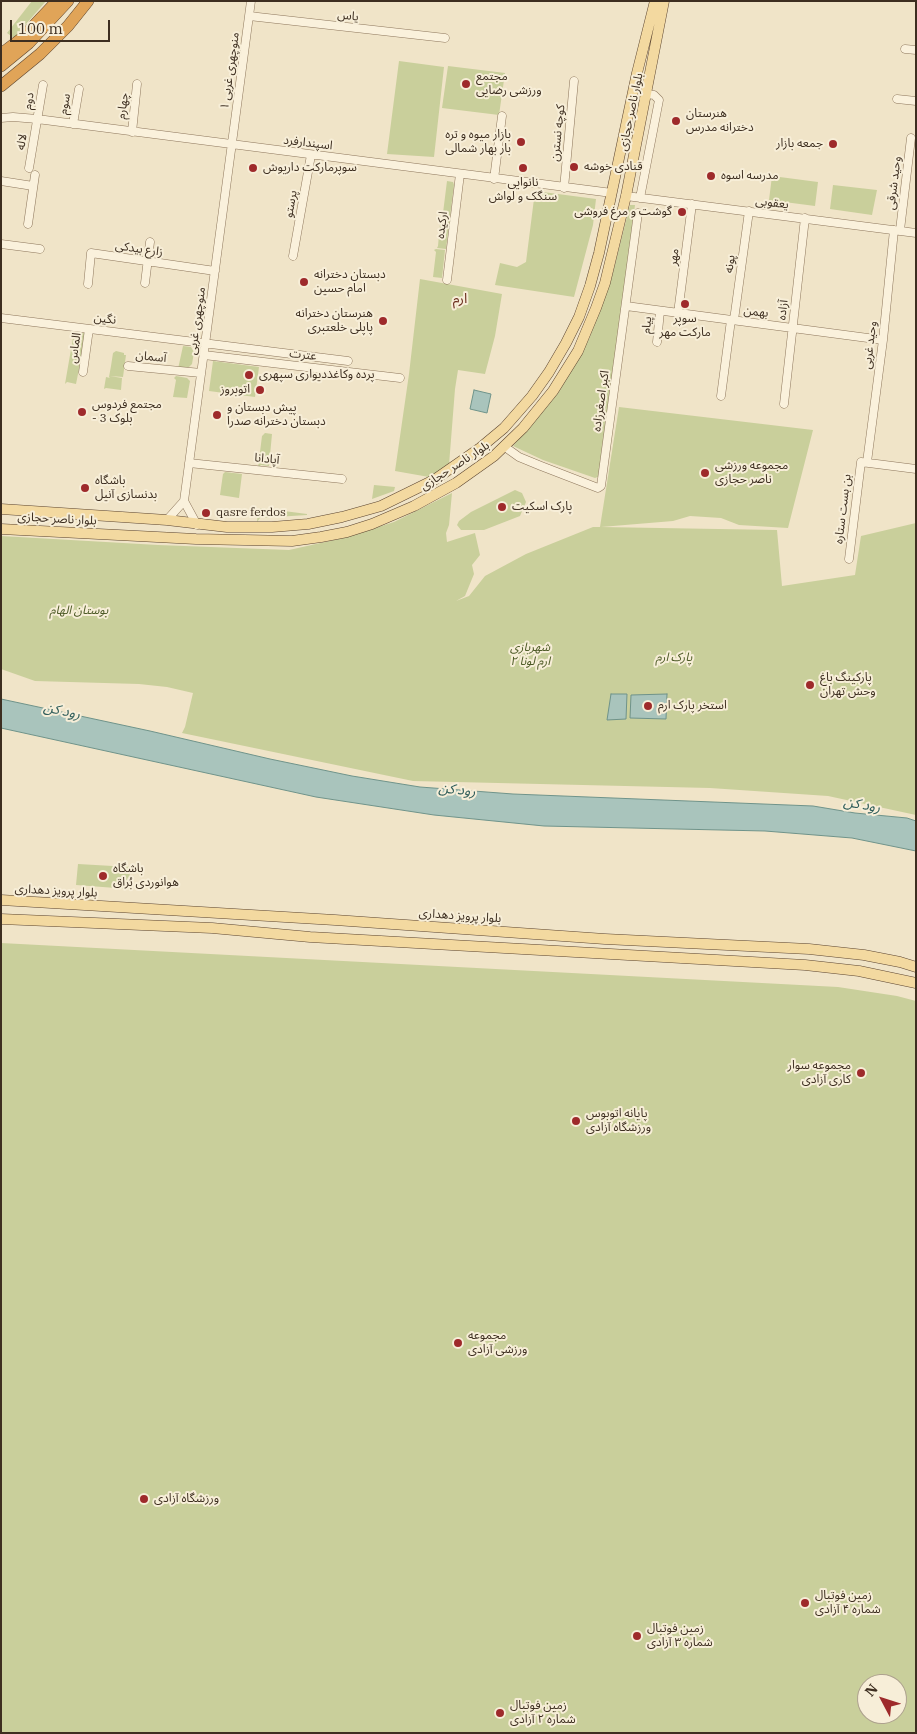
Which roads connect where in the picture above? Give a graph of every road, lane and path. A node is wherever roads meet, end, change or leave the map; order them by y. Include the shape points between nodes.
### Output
1 (56, 1) edge
2 (68, 1) edge
3 (88, 1) edge
4 (251, 1) edge
5 (648, 1) edge
6 (655, 1) edge
7 (664, 1) edge
8 (671, 1) edge
9 (249, 16) junction
10 (445, 38) dead end
11 (905, 48) dead end
12 (916, 50) edge
13 (1, 54) edge
14 (1, 66) edge
15 (637, 73) junction
16 (651, 74) junction
17 (574, 81) dead end
18 (137, 84) dead end
19 (43, 85) dead end
20 (1, 86) edge
21 (79, 89) dead end
22 (647, 94) junction
23 (897, 99) dead end
24 (916, 101) edge
25 (502, 116) dead end
26 (1, 118) edge
27 (37, 119) junction
28 (73, 124) junction
29 (132, 132) junction
30 (911, 138) dead end
31 (232, 145) junction
32 (311, 155) junction
33 (29, 168) dead end
34 (460, 174) junction
35 (35, 175) dead end
36 (494, 178) junction
37 (1, 181) edge
38 (33, 186) junction
39 (564, 188) junction
40 (612, 194) junction
41 (626, 196) junction
42 (640, 198) junction
43 (692, 204) junction
44 (749, 211) junction
45 (638, 214) dead end
46 (805, 218) junction
47 (28, 224) dead end
48 (897, 230) junction
49 (916, 232) edge
50 (150, 242) dead end
51 (1, 244) edge
52 (40, 249) dead end
53 (293, 256) dead end
54 (147, 262) junction
55 (215, 271) junction
56 (447, 280) dead end
57 (145, 283) dead end
58 (88, 284) dead end
59 (626, 306) junction
60 (660, 310) junction
61 (678, 313) junction
62 (1, 318) edge
63 (732, 320) junction
64 (89, 328) junction
65 (793, 328) junction
66 (883, 340) junction
67 (205, 342) junction
68 (657, 342) dead end
69 (204, 355) junction
70 (348, 361) dead end
71 (128, 366) dead end
72 (83, 372) dead end
73 (201, 373) junction
74 (400, 378) dead end
75 (721, 396) dead end
76 (784, 404) dead end
77 (505, 447) junction
78 (189, 462) junction
79 (864, 462) junction
80 (916, 469) edge
81 (342, 479) dead end
82 (184, 501) junction
83 (1, 509) edge
84 (166, 520) junction
85 (197, 525) junction
86 (1, 529) edge
87 (849, 559) dead end
88 (1, 900) edge
89 (1, 919) edge
90 (916, 967) edge
91 (916, 983) edge

1 - 13 highway via 22,38
2 - 14 highway
3 - 20 highway via 40,54
4 - 9 street, منوچهری غربی ۱
5 - 15 main road
6 - 15 main road, بلوار ناصر حجازی
7 - 16 main road, بلوار ناصر حجازی
8 - 16 main road
9 - 10 street, یاس
9 - 31 street, منوچهری غربی ۱
11 - 12 street
15 - 40 main road, بلوار ناصر حجازی
16 - 22 main road, بلوار ناصر حجازی
17 - 39 street, کوچه نسترن
18 - 29 street, چهارم
19 - 27 street, دوم
21 - 28 street, سوم
22 - 41 main road, بلوار ناصر حجازی
22 - 42 street via 659,100
23 - 24 street
25 - 36 street
26 - 27 street, اسپندارفرد
27 - 28 street, اسپندارفرد
27 - 33 street, لاله
28 - 29 street, اسپندارفرد
29 - 31 street, اسپندارفرد
30 - 48 street, وحید شرقی
31 - 32 street, اسپندارفرد
31 - 55 street, منوچهری غربی
32 - 34 street, اسپندارفرد
32 - 53 street, پرستو
34 - 36 street, اسپندارفرد
34 - 56 street, ارکیده
35 - 38 street
36 - 39 street, اسپندارفرد
37 - 38 street
38 - 47 street
39 - 40 street, اسپندارفرد
40 - 85 main road, بلوار ناصر حجازی via 590,286 566,343 532,396 504,428 480,448 434,480 381,506 342,517 272,527
41 - 42 street, یعقوبی
41 - 77 main road, بلوار ناصر حجازی via 605,282 584,338 553,391
42 - 43 street, یعقوبی
43 - 44 street, یعقوبی
43 - 61 street, مهر
44 - 46 street, یعقوبی
44 - 63 street, پونه
45 - 59 street, اکبر اصغرزاده
46 - 48 street, یعقوبی
46 - 65 street, آزاده
48 - 49 street, یعقوبی
48 - 66 street, وحید غربی
50 - 54 street
51 - 52 street
54 - 55 street, زارع بیدکی
54 - 57 street
54 - 58 street, زارع بیدکی via 91,254
55 - 67 street, منوچهری غربی
59 - 60 street, بهمن
59 - 77 street, اکبر اصغرزاده via 600,488 519,457
60 - 61 street, بهمن
60 - 68 street, پیام
61 - 63 street, بهمن
62 - 64 street, نگین
63 - 65 street, بهمن
63 - 75 street, پونه
64 - 67 street, نگین
64 - 72 street, الماس
65 - 66 street, بهمن
65 - 76 street, آزاده
66 - 79 street, وحید غربی
67 - 69 street, منوچهری غربی
67 - 70 street, نگین
69 - 73 street, منوچهری غربی
69 - 74 street, عترت
71 - 73 street, آسمان
73 - 78 street, منوچهری غربی
77 - 86 main road, بلوار ناصر حجازی via 456,483 414,506 355,529 321,537 292,541 196,539
78 - 81 street, آپادانا
78 - 82 street, منوچهری غربی
79 - 80 street
79 - 87 street, بن بست ستاره
82 - 84 street
82 - 85 street
83 - 84 main road, بلوار ناصر حجازی
84 - 85 main road, بلوار ناصر حجازی
88 - 90 main road, بلوار پرویز دهداری via 809,949
89 - 91 main road via 212,928 805,965 859,971

